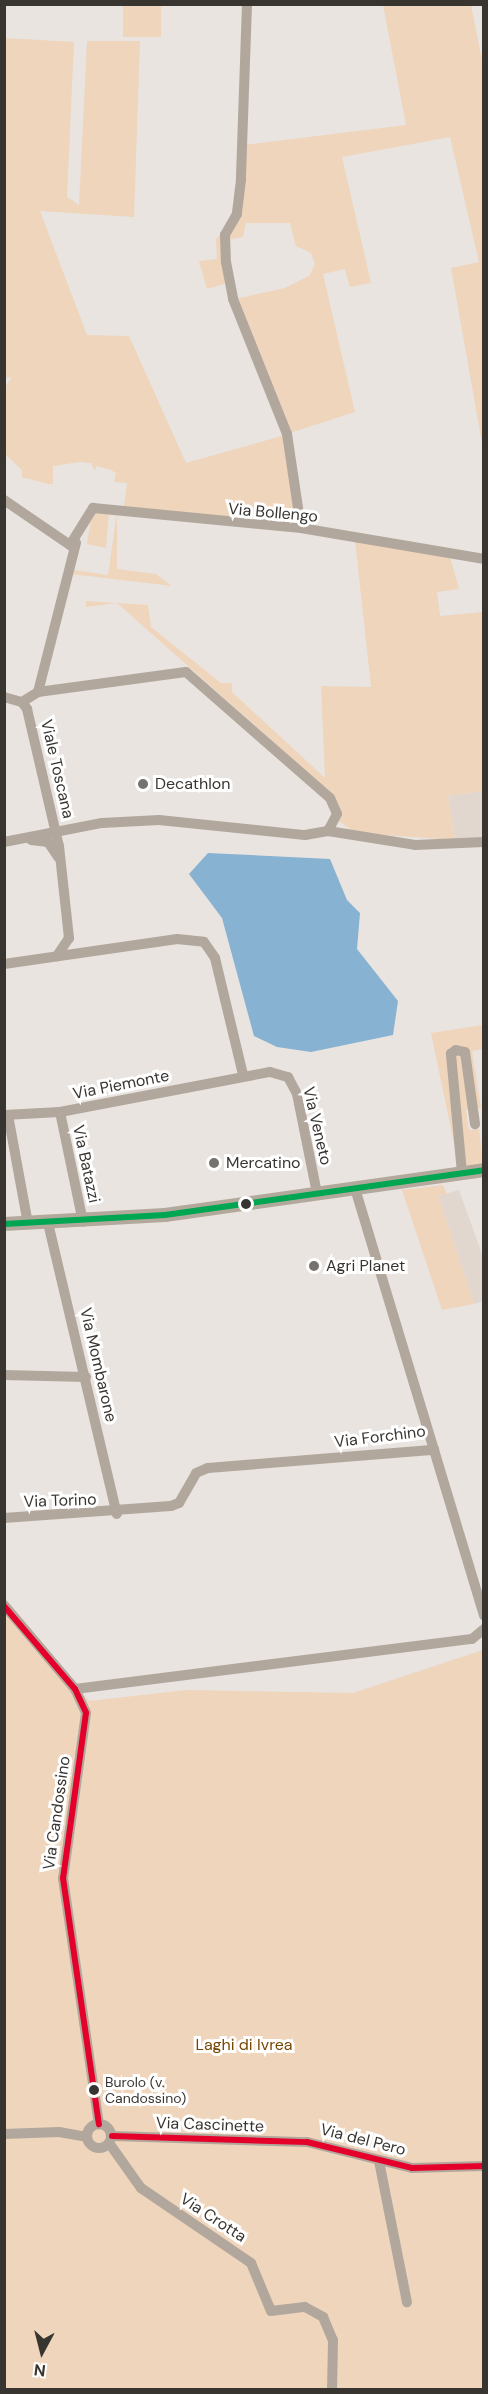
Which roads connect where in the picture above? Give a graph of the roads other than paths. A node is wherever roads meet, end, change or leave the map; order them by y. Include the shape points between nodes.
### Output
1 (247, 4) edge
2 (4, 500) edge
3 (300, 528) junction
4 (78, 541) junction
5 (483, 559) edge
6 (38, 692) junction
7 (4, 697) edge
8 (22, 702) junction
9 (56, 830) junction
10 (328, 831) junction
11 (24, 839) junction
12 (4, 842) edge
13 (483, 842) edge
14 (61, 863) junction
15 (69, 938) junction
16 (93, 952) junction
17 (53, 957) junction
18 (4, 964) edge
19 (243, 1076) junction
20 (60, 1112) junction
21 (6, 1115) edge
22 (475, 1124) dead end
23 (483, 1170) edge
24 (462, 1173) junction
25 (355, 1188) junction
26 (317, 1193) junction
27 (83, 1222) junction
28 (48, 1223) junction
29 (4, 1224) edge
30 (28, 1224) junction
31 (4, 1375) edge
32 (86, 1377) junction
33 (434, 1450) junction
34 (117, 1514) junction
35 (4, 1518) edge
36 (4, 1605) edge
37 (483, 1616) edge
38 (483, 1629) edge
39 (75, 1689) junction
40 (99, 2124) junction
41 (4, 2134) edge
42 (88, 2134) junction
43 (110, 2140) junction
44 (307, 2142) joint
45 (379, 2161) junction
46 (483, 2166) edge
47 (406, 2302) dead end
48 (332, 2390) edge

1 - 3 street via 241,180 225,252 234,299 287,434
2 - 4 street via 52,538
3 - 4 street, Via Bollengo via 93,508 87,511
3 - 5 street, Via Bollengo
4 - 6 street
6 - 8 street
6 - 10 street via 186,672 330,798 337,814
7 - 8 street
8 - 9 street, Viale Toscana
9 - 10 street via 159,820 305,835
9 - 11 street
9 - 14 street, Viale Toscana
10 - 13 street via 407,844
11 - 12 street
11 - 14 street via 48,842
14 - 15 street, Viale Toscana
15 - 16 street
15 - 17 street via 66,949
16 - 17 street
16 - 19 street via 177,939 204,942 215,958
17 - 18 street
19 - 20 street, Via Piemonte
19 - 26 street, Via Veneto via 288,1077 297,1094
20 - 21 street, Via Piemonte
20 - 27 street, Via Batazzi
21 - 30 street
22 - 24 street via 465,1052 456,1050 451,1054
23 - 24 main road
24 - 25 main road
25 - 26 main road
25 - 33 street, Via Forchino
26 - 27 main road
27 - 28 main road
28 - 30 main road
28 - 32 street, Via Mombarone
29 - 30 main road
31 - 32 street
32 - 34 street, Via Mombarone
33 - 34 street, Via Forchino via 208,1468 190,1481 179,1503
33 - 37 street
34 - 35 street, Via Torino
36 - 39 street, Via Candossino
38 - 39 street via 472,1639
39 - 40 street, Via Candossino via 87,1723 63,1878
40 - 42 street
40 - 43 street
41 - 42 street
42 - 43 street, Via Cascinette via 96,2147
43 - 44 street, Via Cascinette
43 - 48 street, Via Crotta via 141,2188 251,2263 271,2311 305,2307 324,2317 333,2340
44 - 45 street, Via del Pero
45 - 46 street, Via del Pero via 435,2169
45 - 47 street

